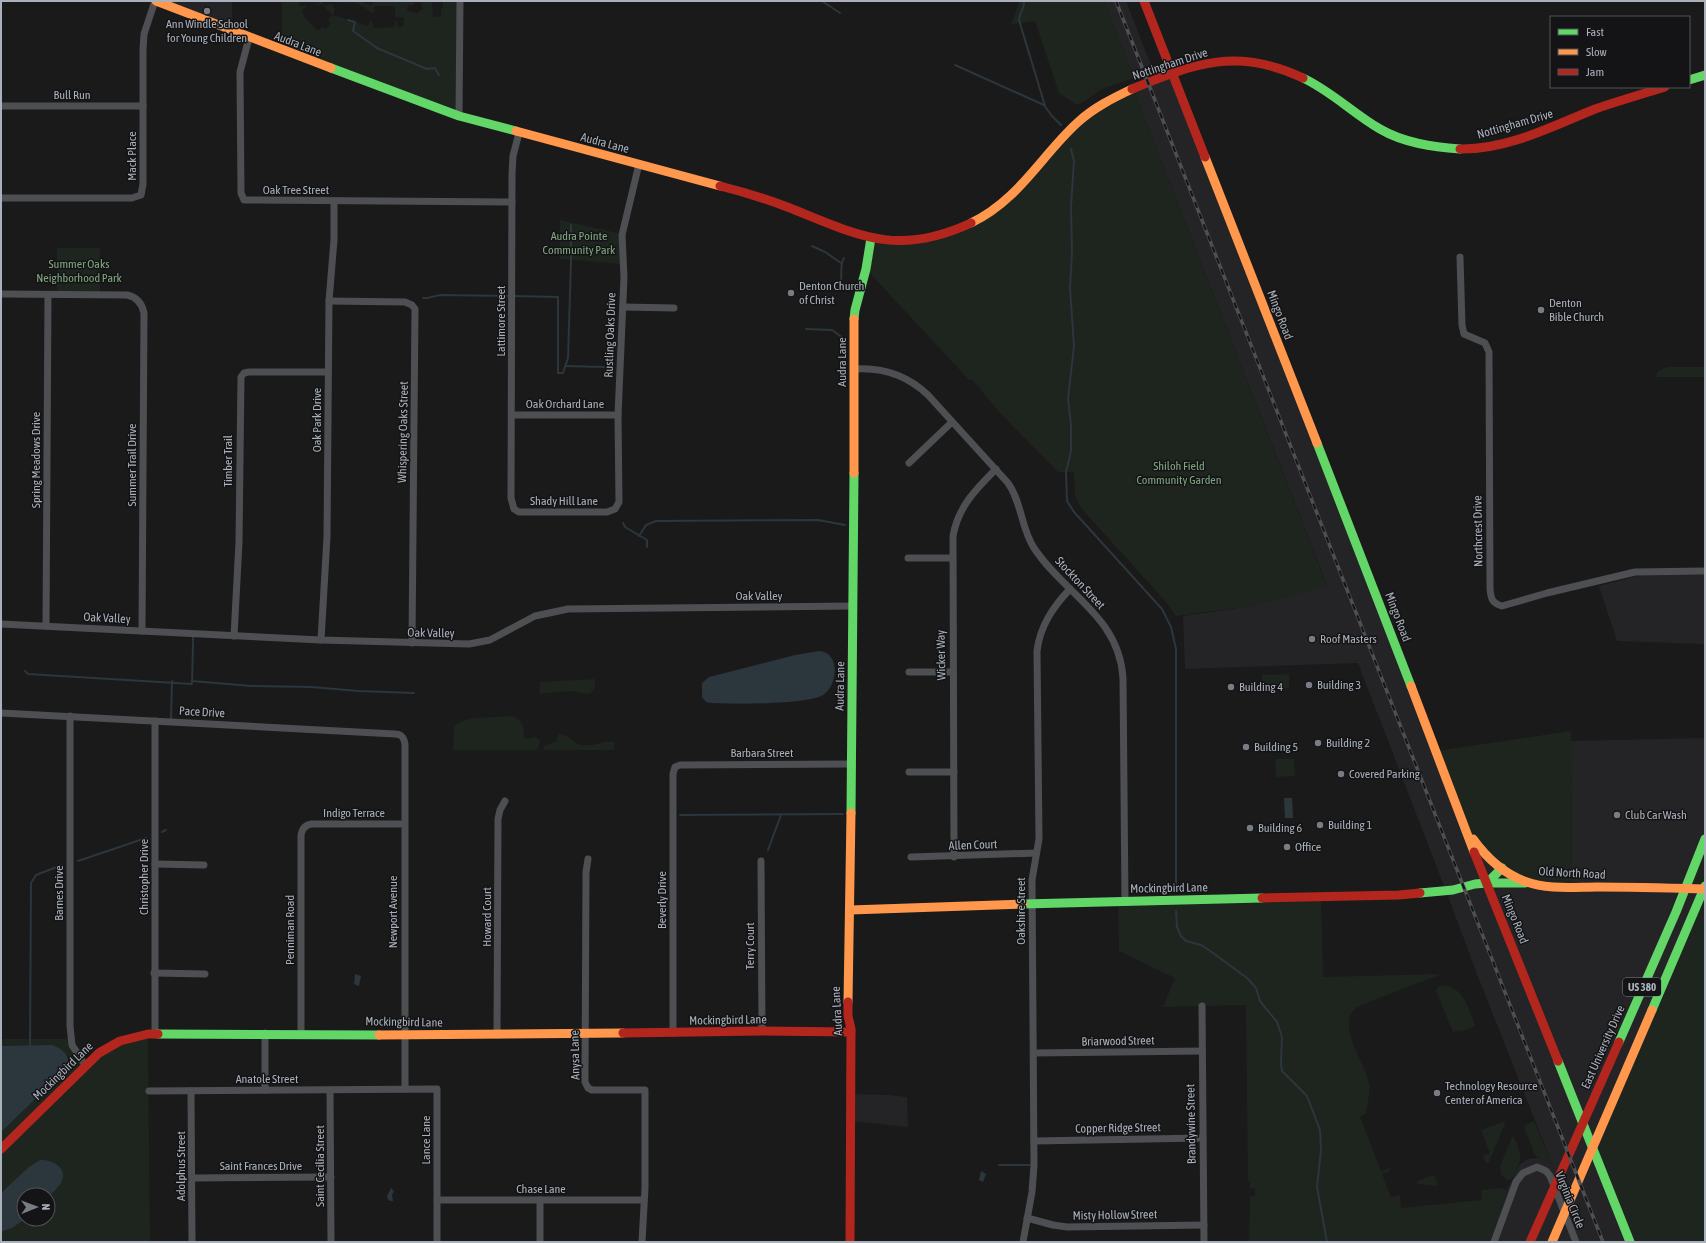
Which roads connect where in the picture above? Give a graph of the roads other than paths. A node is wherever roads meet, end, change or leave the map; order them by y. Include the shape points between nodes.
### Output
1 (156, 1) edge
2 (460, 1) edge
3 (1144, 1) edge
4 (248, 38) junction
5 (1172, 74) junction
6 (1705, 75) edge
7 (1690, 80) edge
8 (1662, 88) edge
9 (1, 106) edge
10 (143, 106) junction
11 (460, 116) junction
12 (519, 133) junction
13 (639, 164) junction
14 (1, 198) edge
15 (334, 201) junction
16 (512, 202) junction
17 (871, 238) junction
18 (1460, 257) dead end
19 (1, 294) edge
20 (48, 295) junction
21 (329, 301) junction
22 (623, 307) junction
23 (674, 308) dead end
24 (854, 369) junction
25 (328, 372) junction
26 (618, 414) junction
27 (512, 415) junction
28 (952, 422) junction
29 (909, 463) dead end
30 (996, 469) junction
31 (514, 509) joint
32 (615, 509) joint
33 (908, 558) dead end
34 (952, 558) junction
35 (1705, 571) edge
36 (1070, 589) junction
37 (853, 606) junction
38 (1, 624) edge
39 (46, 626) junction
40 (142, 631) junction
41 (234, 636) junction
42 (321, 640) junction
43 (412, 644) junction
44 (909, 672) dead end
45 (953, 672) junction
46 (1, 713) edge
47 (70, 716) junction
48 (155, 721) junction
49 (402, 736) joint
50 (851, 764) junction
51 (675, 767) joint
52 (909, 772) dead end
53 (954, 772) junction
54 (505, 802) dead end
55 (1464, 823) junction
56 (404, 824) junction
57 (304, 827) joint
58 (1705, 839) edge
59 (1036, 854) junction
60 (911, 857) dead end
61 (954, 857) junction
62 (588, 860) dead end
63 (760, 861) dead end
64 (155, 864) junction
65 (204, 865) dead end
66 (1502, 868) junction
67 (1487, 883) junction
68 (1536, 884) junction
69 (1705, 888) edge
70 (1686, 889) junction
71 (1125, 901) junction
72 (1032, 904) junction
73 (850, 910) junction
74 (154, 973) junction
75 (205, 974) dead end
76 (1202, 1006) dead end
77 (762, 1031) junction
78 (851, 1032) junction
79 (155, 1033) junction
80 (265, 1033) junction
81 (301, 1033) junction
82 (673, 1033) junction
83 (404, 1034) junction
84 (585, 1034) junction
85 (498, 1035) junction
86 (1202, 1051) junction
87 (1034, 1053) junction
88 (86, 1065) junction
89 (385, 1089) joint
90 (405, 1089) junction
91 (265, 1090) junction
92 (330, 1090) junction
93 (149, 1091) dead end
94 (191, 1091) junction
95 (1202, 1138) junction
96 (1034, 1140) junction
97 (1, 1149) edge
98 (331, 1177) junction
99 (192, 1178) junction
100 (437, 1200) junction
101 (540, 1200) junction
102 (644, 1200) junction
103 (1027, 1218) junction
104 (1204, 1225) junction
105 (192, 1242) edge
106 (331, 1242) edge
107 (437, 1242) edge
108 (540, 1242) edge
109 (642, 1242) edge
110 (850, 1242) edge
111 (1023, 1242) edge
112 (1204, 1242) edge
113 (1494, 1242) edge
114 (1530, 1242) edge
115 (1552, 1242) edge
116 (1576, 1242) edge
117 (1630, 1242) edge

1 - 4 street, Audra Lane
1 - 10 street, Mack Place via 144,34
2 - 11 street
3 - 5 street, Mingo Road
4 - 11 street, Audra Lane
4 - 15 street, Oak Tree Street via 240,72 242,197 249,201
5 - 8 street, Nottingham Drive via 1205,63 1236,60 1280,66 1316,83 1387,133 1409,142 1448,149 1491,146
5 - 17 street, Nottingham Drive via 1123,93 1086,116 1070,130 1016,192 1002,205 978,220 926,238
5 - 55 street, Mingo Road
6 - 7 street
9 - 10 street, Bull Run
10 - 14 street, Mack Place via 143,187 139,196
11 - 12 street, Audra Lane
12 - 13 street, Audra Lane
12 - 16 street, Lattimore Street via 512,162
13 - 17 street, Audra Lane via 750,194
13 - 22 street, Rustling Oaks Drive via 622,235
15 - 16 street, Oak Tree Street
15 - 21 street, Oak Park Drive
16 - 27 street, Lattimore Street
17 - 24 street, Audra Lane via 854,315
18 - 35 street, Northcrest Drive via 1464,334 1484,343 1489,352 1491,599 1495,604 1502,606 1635,572
19 - 20 street
20 - 39 street, Spring Meadows Drive
20 - 40 street, Summer Trail Drive via 133,296 142,306 144,313
21 - 25 street, Oak Park Drive
21 - 43 street, Whispering Oaks Street via 405,302 412,304 415,309
22 - 23 street
22 - 26 street, Rustling Oaks Drive
24 - 28 street, Stockton Street via 879,370 905,378 923,390
24 - 37 street, Audra Lane
25 - 41 street, Timber Trail via 249,372 241,377 239,542
25 - 42 street, Oak Park Drive via 327,537
26 - 27 street, Oak Orchard Lane
26 - 32 street, Rustling Oaks Drive via 619,498
27 - 31 street, Lattimore Street via 511,498
28 - 29 street
28 - 30 street, Stockton Street
30 - 34 street, Wicker Way via 975,490 959,512 954,530
30 - 36 street, Stockton Street via 1015,493 1028,537 1034,548
31 - 32 street, Shady Hill Lane via 519,512 607,512
33 - 34 street
34 - 45 street, Wicker Way
36 - 59 street, Oakshire Street via 1050,612 1041,632 1038,648 1039,833
36 - 71 street, Stockton Street via 1106,627 1116,645 1121,664
37 - 43 street, Oak Valley via 568,608 528,619 483,642
37 - 50 street, Audra Lane
38 - 39 street, Oak Valley
39 - 40 street, Oak Valley
40 - 41 street, Oak Valley
41 - 42 street, Oak Valley
42 - 43 street, Oak Valley
44 - 45 street
45 - 53 street, Wicker Way
46 - 47 street, Pace Drive
47 - 48 street, Pace Drive
47 - 88 street, Barnes Drive via 70,1026 72,1045
48 - 49 street, Pace Drive via 388,733
48 - 64 street, Christopher Drive
49 - 56 street, Newport Avenue
50 - 51 street, Barbara Street
50 - 73 street, Audra Lane
51 - 82 street, Beverly Drive
52 - 53 street
53 - 61 street, Wicker Way
54 - 85 street, Howard Court via 498,819
55 - 66 street, Old North Road via 1478,847
55 - 67 street, Mingo Road
56 - 57 street, Indigo Terrace via 311,824
56 - 83 street, Newport Avenue
57 - 81 street, Penniman Road via 301,835
58 - 70 street, East University Drive / US 380
59 - 61 street, Allen Court
59 - 72 street, Oakshire Street via 1032,875
60 - 61 street, Allen Court
62 - 84 street, Anysa Lane
63 - 77 street, Terry Court
64 - 65 street
64 - 74 street, Christopher Drive
66 - 67 street
66 - 68 street, Old North Road
67 - 68 street, Mockingbird Lane
67 - 71 street, Mockingbird Lane via 1453,890 1399,895
67 - 117 street, Mingo Road
68 - 70 street, Old North Road via 1556,887
69 - 70 street, Old North Road
69 - 115 street, US 380
70 - 114 street, East University Drive / US 380
71 - 72 street, Mockingbird Lane
72 - 73 street, Mockingbird Lane
72 - 87 street, Oakshire Street
73 - 78 street, Audra Lane via 848,1016
74 - 75 street
74 - 79 street, Christopher Drive
76 - 86 street, Brandywine Street
77 - 78 street, Mockingbird Lane
77 - 82 street, Mockingbird Lane
78 - 110 street, Audra Lane
79 - 80 street, Mockingbird Lane
79 - 88 street, Mockingbird Lane via 115,1043
80 - 81 street, Mockingbird Lane
80 - 91 street
81 - 83 street, Mockingbird Lane
82 - 84 street, Mockingbird Lane
83 - 85 street, Mockingbird Lane
83 - 90 street, Newport Avenue
84 - 85 street, Mockingbird Lane
84 - 102 street, Anysa Lane via 585,1079 588,1088 645,1090
86 - 87 street, Briarwood Street
86 - 95 street, Brandywine Street
87 - 96 street, Oakshire Street
88 - 97 street, Mockingbird Lane
89 - 90 street, Lance Lane
89 - 92 street, Anatole Street
90 - 100 street, Lance Lane via 437,1089
91 - 92 street, Anatole Street
91 - 94 street, Anatole Street
92 - 98 street, Saint Cecilia Street
93 - 94 street, Anatole Street
94 - 99 street, Adolphus Street
95 - 96 street, Copper Ridge Street
95 - 104 street, Brandywine Street
96 - 103 street, Oakshire Street via 1033,1183
98 - 99 street, Saint Frances Drive
98 - 106 street, Saint Cecilia Street
99 - 105 street, Adolphus Street
100 - 101 street, Chase Lane
100 - 107 street, Lance Lane
101 - 102 street, Chase Lane
101 - 108 street
102 - 109 street, Anysa Lane
103 - 104 street, Misty Hollow Street via 1067,1227
103 - 111 street, Oakshire Street
104 - 112 street, Brandywine Street
113 - 116 street, Virginia Circle via 1516,1182 1526,1171 1537,1167 1543,1168 1550,1176

